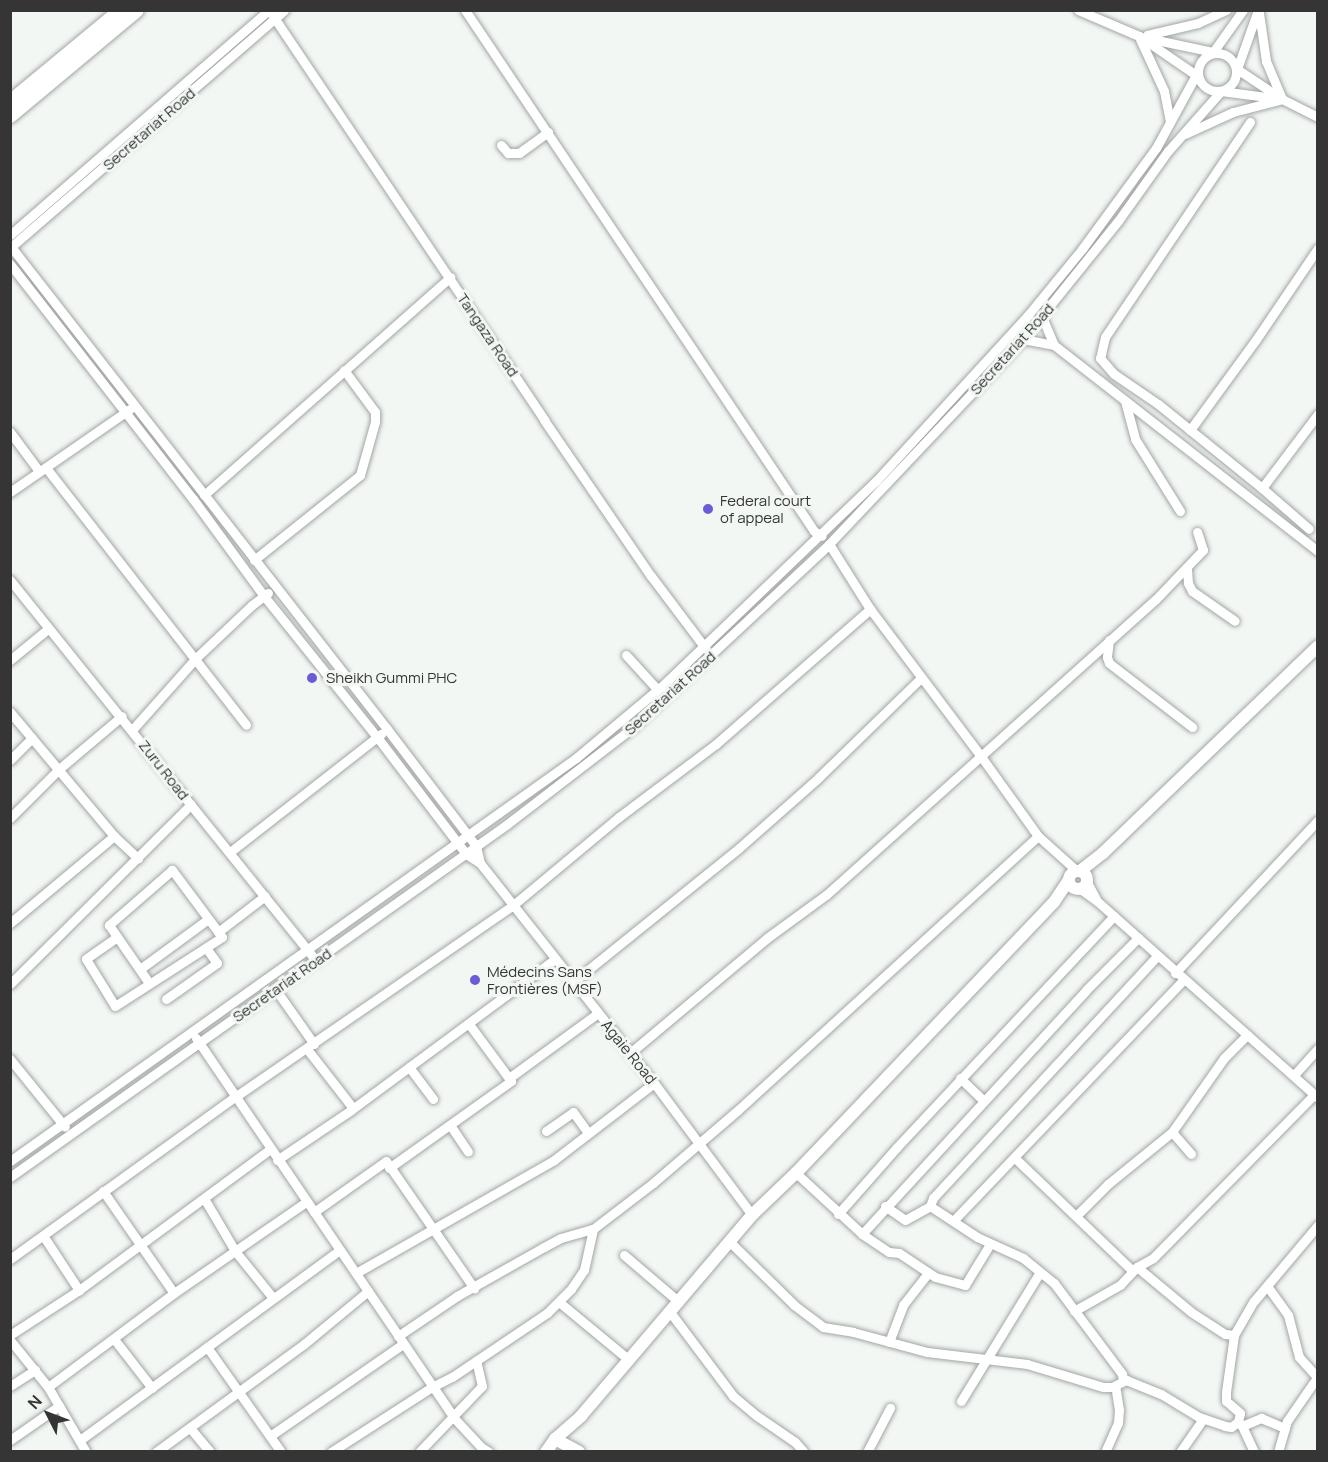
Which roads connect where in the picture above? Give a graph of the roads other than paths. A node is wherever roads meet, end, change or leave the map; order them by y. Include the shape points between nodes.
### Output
1 (120, 10) edge
2 (137, 10) edge
3 (284, 10) edge
4 (465, 10) edge
5 (1077, 10) edge
6 (1226, 10) edge
7 (1244, 10) edge
8 (1258, 10) edge
9 (270, 13) edge
10 (1139, 36) junction
11 (1213, 52) junction
12 (1237, 69) junction
13 (1196, 75) junction
14 (1221, 91) junction
15 (1282, 99) junction
16 (10, 102) edge
17 (10, 116) edge
18 (1317, 117) edge
19 (1170, 121) junction
20 (1250, 122) dead end
21 (548, 132) junction
22 (1182, 135) junction
23 (501, 145) dead end
24 (10, 235) edge
25 (11, 247) edge
26 (1317, 248) edge
27 (10, 264) edge
28 (450, 277) junction
29 (1042, 317) junction
30 (1023, 339) junction
31 (84, 340) junction
32 (1054, 345) junction
33 (75, 348) junction
34 (344, 370) junction
35 (1125, 401) junction
36 (135, 406) junction
37 (126, 412) junction
38 (1317, 414) edge
39 (1190, 430) junction
40 (10, 432) edge
41 (43, 470) junction
42 (1262, 488) junction
43 (10, 492) edge
44 (204, 495) junction
45 (1180, 511) dead end
46 (1309, 529) dead end
47 (1197, 532) dead end
48 (822, 536) junction
49 (829, 544) junction
50 (1317, 551) edge
51 (254, 560) junction
52 (1187, 569) junction
53 (10, 580) edge
54 (275, 588) junction
55 (264, 596) junction
56 (870, 609) junction
57 (1234, 621) dead end
58 (49, 628) junction
59 (1109, 640) junction
60 (703, 646) junction
61 (1317, 646) edge
62 (626, 655) dead end
63 (712, 655) junction
64 (196, 658) junction
65 (10, 660) edge
66 (921, 678) junction
67 (658, 690) junction
68 (10, 712) edge
69 (122, 716) junction
70 (246, 724) dead end
71 (1192, 727) dead end
72 (387, 729) junction
73 (132, 730) junction
74 (377, 737) junction
75 (32, 738) junction
76 (980, 755) junction
77 (10, 760) edge
78 (59, 769) junction
79 (191, 804) junction
80 (10, 818) edge
81 (1317, 820) edge
82 (114, 836) junction
83 (469, 836) junction
84 (1038, 836) junction
85 (458, 844) junction
86 (476, 846) junction
87 (230, 852) junction
88 (466, 854) junction
89 (138, 858) junction
90 (480, 863) junction
91 (1078, 879) junction
92 (265, 896) junction
93 (512, 906) junction
94 (1114, 916) junction
95 (208, 919) junction
96 (10, 923) edge
97 (218, 932) junction
98 (117, 937) junction
99 (1138, 938) junction
100 (206, 948) junction
101 (308, 951) junction
102 (1157, 956) junction
103 (555, 959) junction
104 (315, 962) junction
105 (140, 969) junction
106 (1179, 977) junction
107 (573, 982) junction
108 (149, 983) junction
109 (10, 984) edge
110 (276, 990) junction
111 (166, 999) dead end
112 (598, 1013) junction
113 (469, 1024) junction
114 (193, 1033) junction
115 (1247, 1035) junction
116 (199, 1043) junction
117 (310, 1046) junction
118 (1317, 1048) edge
119 (630, 1053) junction
120 (10, 1059) edge
121 (409, 1067) junction
122 (1294, 1075) junction
123 (509, 1078) junction
124 (960, 1078) junction
125 (654, 1083) junction
126 (1316, 1096) edge
127 (235, 1097) junction
128 (433, 1099) dead end
129 (983, 1100) junction
130 (353, 1108) junction
131 (63, 1124) junction
132 (450, 1125) junction
133 (546, 1131) dead end
134 (1172, 1132) junction
135 (588, 1133) junction
136 (70, 1135) junction
137 (701, 1144) junction
138 (270, 1149) junction
139 (468, 1152) dead end
140 (1191, 1154) dead end
141 (1015, 1158) junction
142 (277, 1160) junction
143 (10, 1161) edge
144 (389, 1168) junction
145 (796, 1173) junction
146 (10, 1177) edge
147 (103, 1191) junction
148 (205, 1200) junction
149 (306, 1202) junction
150 (885, 1206) junction
151 (930, 1206) junction
152 (314, 1212) junction
153 (838, 1214) junction
154 (752, 1215) junction
155 (1077, 1215) junction
156 (954, 1220) junction
157 (1317, 1225) edge
158 (593, 1228) junction
159 (434, 1230) junction
160 (862, 1234) junction
161 (44, 1237) junction
162 (730, 1242) junction
163 (990, 1244) junction
164 (140, 1246) junction
165 (340, 1250) junction
166 (235, 1251) junction
167 (624, 1255) dead end
168 (10, 1259) edge
169 (1135, 1269) junction
170 (1040, 1272) junction
171 (928, 1273) junction
172 (356, 1274) junction
173 (1267, 1286) junction
174 (474, 1288) junction
175 (79, 1290) junction
176 (368, 1291) junction
177 (174, 1293) junction
178 (273, 1298) junction
179 (559, 1302) junction
180 (679, 1302) junction
181 (1074, 1311) junction
182 (670, 1312) junction
183 (10, 1335) edge
184 (1234, 1335) junction
185 (114, 1339) junction
186 (10, 1340) edge
187 (400, 1340) junction
188 (889, 1342) junction
189 (207, 1347) junction
190 (985, 1358) junction
191 (629, 1360) junction
192 (477, 1361) junction
193 (34, 1370) junction
194 (1317, 1377) edge
195 (1119, 1383) junction
196 (10, 1386) edge
197 (48, 1387) junction
198 (432, 1387) junction
199 (152, 1388) junction
200 (237, 1390) junction
201 (961, 1401) dead end
202 (59, 1406) junction
203 (890, 1408) dead end
204 (454, 1418) junction
205 (1203, 1419) junction
206 (1240, 1424) junction
207 (190, 1428) junction
208 (1285, 1428) junction
209 (270, 1436) junction
210 (555, 1439) junction
211 (10, 1440) edge
212 (80, 1440) junction
213 (86, 1452) edge
214 (156, 1452) edge
215 (210, 1452) edge
216 (281, 1452) edge
217 (332, 1452) edge
218 (419, 1452) edge
219 (489, 1452) edge
220 (546, 1452) edge
221 (579, 1452) edge
222 (804, 1452) edge
223 (867, 1452) edge
224 (1105, 1452) edge
225 (1180, 1452) edge
226 (1254, 1452) edge
227 (1278, 1452) edge

1 - 16 main road
2 - 17 main road
3 - 9 street, Secretariat Road
4 - 21 street
5 - 10 street
6 - 10 street via 1198,23
7 - 11 street
8 - 12 street
8 - 15 street via 1266,61
9 - 24 street, Secretariat Road
9 - 25 street, Secretariat Road
9 - 28 street, Tangaza Road
10 - 11 street
10 - 13 street
10 - 19 street via 1164,92
11 - 12 street via 1226,55
11 - 13 street via 1202,60
12 - 14 street via 1232,83
12 - 15 street
13 - 14 street via 1207,89
13 - 19 street, Secretariat Road
14 - 15 street
14 - 22 street, Secretariat Road
15 - 18 street
15 - 22 street via 1233,112
19 - 48 street, Secretariat Road via 1156,148 1113,208 1028,315
20 - 39 street via 1105,337 1100,354 1114,374
21 - 23 street via 519,153 508,153
21 - 48 street via 814,531
22 - 29 street, Secretariat Road
25 - 31 street
26 - 39 street
27 - 33 street
28 - 34 street
28 - 60 street, Tangaza Road via 651,576
29 - 30 street, Secretariat Road
29 - 32 street
30 - 32 street
30 - 49 street, Secretariat Road
31 - 33 street
31 - 36 street
32 - 35 street
33 - 37 street
34 - 44 street
34 - 51 street via 375,412 360,475
35 - 45 street via 1135,439
35 - 50 street
36 - 37 street
36 - 44 street
37 - 41 street
37 - 55 street
38 - 42 street
39 - 42 street
40 - 41 street
41 - 43 street
41 - 64 street
42 - 46 street
44 - 51 street
47 - 52 street via 1204,548
48 - 60 street, Secretariat Road
49 - 56 street
49 - 63 street, Secretariat Road
51 - 54 street
52 - 57 street via 1192,591
52 - 59 street
53 - 58 street, Zuru Road
54 - 55 street
54 - 72 street
55 - 64 street
55 - 74 street
56 - 66 street
56 - 93 street via 716,744 619,817
58 - 65 street
58 - 69 street, Zuru Road
59 - 71 street via 1109,663
59 - 76 street
60 - 63 street, Tangaza Road
60 - 67 street, Secretariat Road
61 - 91 street
62 - 67 street
63 - 86 street, Secretariat Road via 588,764
64 - 70 street
64 - 73 street
66 - 76 street
66 - 107 street via 740,848
67 - 83 street, Secretariat Road via 576,758
68 - 75 street
69 - 73 street, Zuru Road
69 - 78 street
72 - 74 street
72 - 83 street
73 - 79 street, Zuru Road
74 - 85 street
74 - 87 street
75 - 77 street
75 - 78 street
76 - 84 street
76 - 119 street via 826,895 767,938
78 - 80 street
78 - 82 street
79 - 87 street, Zuru Road
79 - 89 street
81 - 106 street
82 - 89 street
82 - 96 street
83 - 85 street, Secretariat Road
83 - 86 street
84 - 91 street
84 - 137 street
85 - 88 street
85 - 101 street, Secretariat Road
86 - 88 street, Secretariat Road
86 - 90 street
87 - 92 street, Zuru Road
88 - 90 street
88 - 104 street, Secretariat Road
89 - 109 street
90 - 93 street, Agaie Road
91 - 94 street
91 - 145 street
92 - 97 street
92 - 101 street, Zuru Road
93 - 103 street, Agaie Road
93 - 117 street
94 - 99 street
94 - 124 street
95 - 97 street
95 - 98 street via 172,870 109,925
95 - 105 street
97 - 100 street via 222,937
98 - 105 street
98 - 108 street via 86,959 114,1006
99 - 102 street
99 - 129 street
100 - 108 street
100 - 111 street via 217,963
101 - 104 street, Zuru Road
101 - 114 street, Secretariat Road
102 - 106 street
102 - 151 street via 933,1198
103 - 107 street, Agaie Road
103 - 113 street
104 - 110 street, Secretariat Road
105 - 108 street
106 - 115 street
106 - 141 street
107 - 112 street, Agaie Road
110 - 116 street, Secretariat Road
110 - 117 street
112 - 119 street, Agaie Road
112 - 123 street
113 - 121 street
113 - 123 street
114 - 116 street
114 - 131 street, Secretariat Road
115 - 122 street
115 - 134 street via 1224,1058
116 - 127 street
116 - 136 street, Secretariat Road
117 - 127 street
117 - 130 street
118 - 122 street
119 - 125 street, Agaie Road
120 - 131 street
121 - 128 street
121 - 130 street
122 - 126 street
123 - 132 street via 511,1081
124 - 129 street
124 - 153 street
125 - 135 street
125 - 137 street, Agaie Road
126 - 169 street via 1161,1250
127 - 138 street
127 - 147 street
129 - 150 street
130 - 142 street
131 - 136 street
131 - 143 street, Secretariat Road
132 - 139 street
132 - 144 street
133 - 135 street via 573,1112
134 - 140 street
134 - 155 street
135 - 159 street via 554,1160
136 - 146 street, Secretariat Road
137 - 154 street, Agaie Road
137 - 158 street
138 - 142 street
138 - 148 street
141 - 155 street
141 - 156 street
142 - 149 street
144 - 152 street via 386,1161
144 - 159 street
145 - 153 street
145 - 154 street
147 - 161 street
147 - 164 street
148 - 164 street
148 - 166 street
149 - 152 street
149 - 166 street
150 - 151 street via 905,1220
150 - 160 street
151 - 156 street
152 - 165 street
153 - 160 street
154 - 162 street
155 - 169 street
156 - 163 street
157 - 173 street
158 - 174 street via 561,1238
158 - 179 street via 584,1270
159 - 172 street
159 - 174 street
160 - 171 street
161 - 168 street
161 - 175 street
162 - 180 street
162 - 188 street via 815,1322
163 - 170 street via 1023,1258
163 - 171 street via 965,1285
164 - 175 street
164 - 177 street
165 - 172 street
165 - 178 street
166 - 177 street
166 - 178 street
167 - 180 street
169 - 181 street via 1120,1285
169 - 184 street via 1191,1312 1225,1334
170 - 181 street via 1054,1283
170 - 190 street
171 - 188 street via 903,1305
172 - 176 street
173 - 184 street
173 - 194 street via 1288,1315 1299,1358
174 - 187 street via 457,1296
175 - 183 street
176 - 187 street
176 - 200 street via 304,1344
177 - 185 street
178 - 189 street
179 - 191 street
179 - 192 street
180 - 182 street
181 - 195 street via 1122,1374
182 - 191 street
182 - 222 street via 733,1396
184 - 206 street via 1226,1401 1240,1413
185 - 197 street
185 - 199 street
186 - 193 street
187 - 198 street
187 - 209 street
188 - 190 street via 927,1352
189 - 199 street
189 - 200 street
190 - 195 street via 1027,1364 1094,1385
190 - 201 street
191 - 210 street via 582,1416
192 - 198 street
192 - 204 street via 482,1386
193 - 196 street
193 - 197 street
194 - 208 street via 1295,1406
195 - 205 street via 1161,1394
195 - 224 street via 1118,1423
197 - 202 street
198 - 204 street
198 - 217 street
199 - 212 street
200 - 207 street
200 - 209 street
202 - 211 street
202 - 212 street
203 - 223 street
204 - 218 street
204 - 219 street
205 - 206 street via 1231,1427
205 - 225 street
206 - 208 street via 1261,1418
206 - 226 street
207 - 214 street
207 - 215 street
208 - 227 street
209 - 216 street
210 - 220 street
210 - 221 street
212 - 213 street

